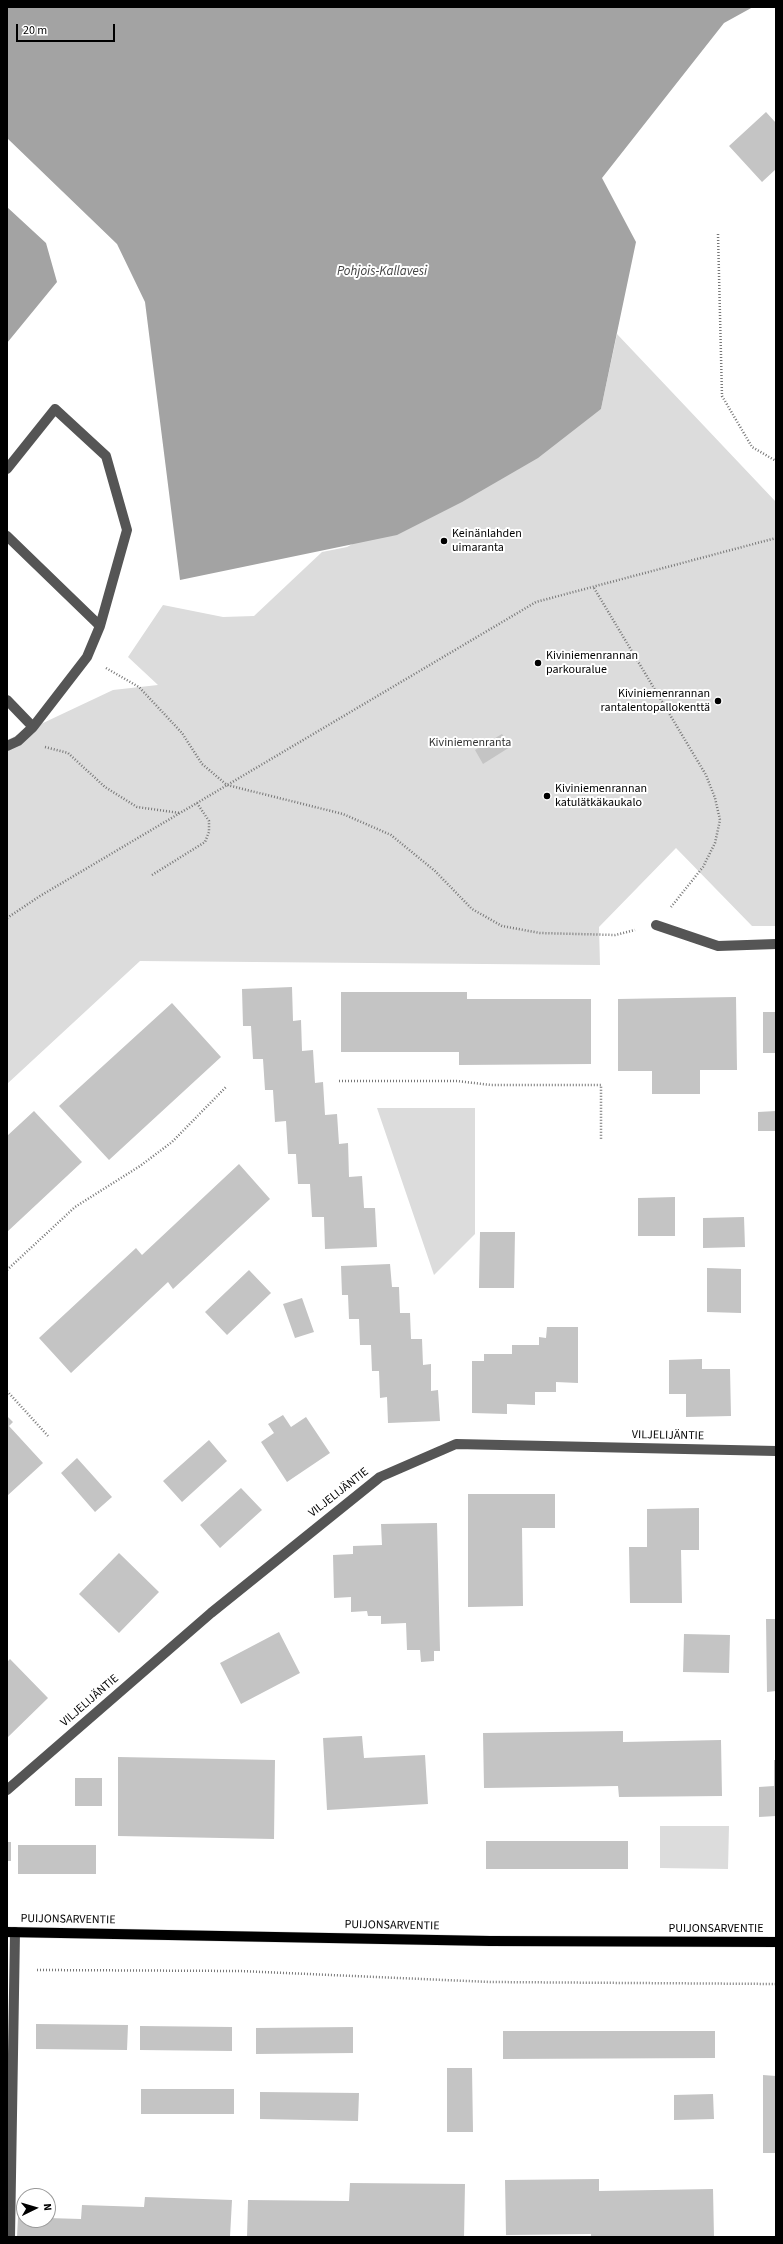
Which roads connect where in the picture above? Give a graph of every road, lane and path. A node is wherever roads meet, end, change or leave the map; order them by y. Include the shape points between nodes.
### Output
1 (718, 234) dead end
2 (776, 461) edge
3 (7, 469) edge
4 (7, 536) edge
5 (776, 538) edge
6 (594, 588) junction
7 (100, 626) junction
8 (87, 656) junction
9 (7, 700) edge
10 (33, 727) junction
11 (18, 741) junction
12 (7, 746) edge
13 (227, 785) junction
14 (197, 803) junction
15 (180, 813) junction
16 (152, 875) dead end
17 (7, 918) edge
18 (656, 925) junction
19 (776, 944) edge
20 (339, 1081) dead end
21 (226, 1087) dead end
22 (601, 1140) dead end
23 (7, 1270) edge
24 (7, 1391) edge
25 (48, 1436) dead end
26 (776, 1451) edge
27 (7, 1790) edge
28 (11, 1932) edge
29 (776, 1942) edge
30 (14, 1970) junction
31 (776, 1984) edge
32 (10, 2237) edge

1 - 2 path via 722,396 752,447
3 - 7 street via 55,409 106,456 126,530
4 - 7 street
5 - 6 path
6 - 13 path via 536,602
6 - 18 path via 706,775 720,820 715,843 703,867
7 - 8 street
8 - 10 street
8 - 13 path via 139,687 182,733 202,764
9 - 10 street
10 - 11 street
11 - 12 street
11 - 15 path via 68,753 105,787 137,807
13 - 14 path
13 - 18 path via 343,814 391,835 435,871 472,909 502,926 540,932 615,935
14 - 15 path
14 - 16 path via 209,821 209,832 205,842
15 - 17 path
18 - 19 street via 718,946
20 - 22 path via 601,1085
21 - 23 path via 172,1142 140,1166 75,1207
24 - 25 path
26 - 27 street, VILJELIJÄNTIE via 456,1444 380,1477 211,1612
28 - 29 main road, PUIJONSARVENTIE via 490,1941
28 - 30 street
30 - 31 path via 240,1971 490,1982
30 - 32 street

